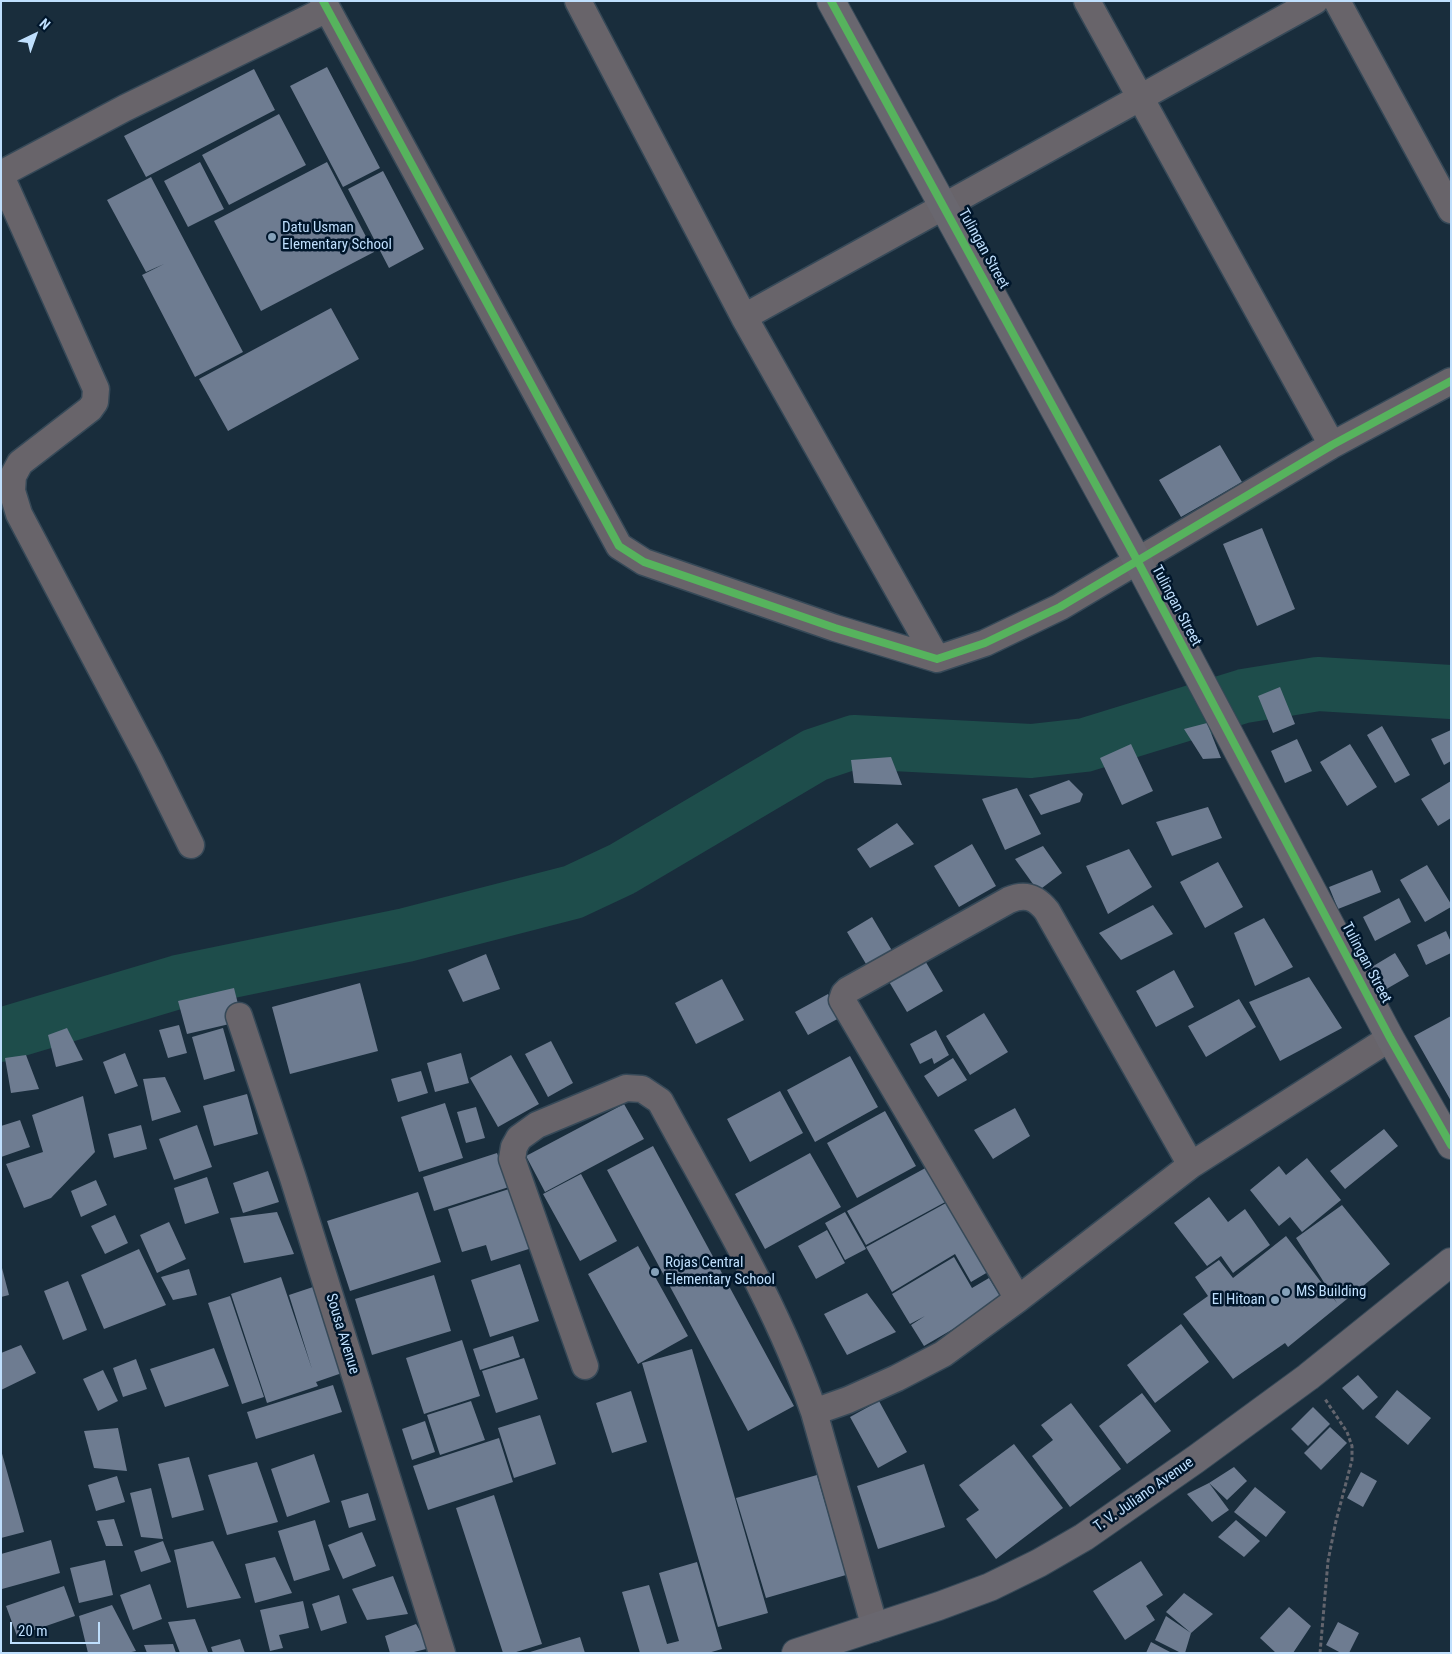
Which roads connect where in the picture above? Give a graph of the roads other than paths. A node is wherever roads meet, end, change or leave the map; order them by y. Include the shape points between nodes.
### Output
1 (578, 1) edge
2 (831, 1) edge
3 (1087, 1) edge
4 (1315, 1) edge
5 (1337, 1) edge
6 (325, 5) edge
7 (1140, 99) junction
8 (1, 175) edge
9 (944, 207) junction
10 (1451, 210) edge
11 (744, 317) junction
12 (1451, 381) edge
13 (1332, 445) junction
14 (11, 459) edge
15 (1137, 560) junction
16 (937, 659) junction
17 (191, 846) dead end
18 (239, 1016) dead end
19 (1390, 1038) junction
20 (1451, 1145) edge
21 (1191, 1165) junction
22 (1451, 1262) edge
23 (1018, 1299) junction
24 (585, 1366) dead end
25 (814, 1412) junction
26 (875, 1628) junction
27 (442, 1653) edge
28 (796, 1653) edge

1 - 11 street
2 - 9 street, Tulingan Street
3 - 7 street
4 - 7 street
5 - 10 street
6 - 8 street
6 - 16 street via 619,546 644,562 826,625
7 - 9 street
7 - 13 street
8 - 14 street via 96,389 95,402 90,409
9 - 11 street
9 - 15 street, Tulingan Street
11 - 16 street
12 - 13 street
13 - 15 street
14 - 17 street via 12,492 19,514
15 - 16 street via 1060,607 984,643
15 - 19 street, Tulingan Street
18 - 27 street, Sousa Avenue
19 - 20 street, Tulingan Street
19 - 21 street
21 - 23 street
21 - 23 street via 1040,902 1018,896 1009,900 848,990 842,1000
22 - 26 street, T. V. Juliano Avenue via 1308,1378 1084,1537 990,1587
23 - 25 street via 943,1354 898,1378
24 - 25 street via 512,1159 514,1147 519,1138 537,1125 626,1088 642,1089 660,1101 768,1299
25 - 26 street
26 - 28 street, T. V. Juliano Avenue

